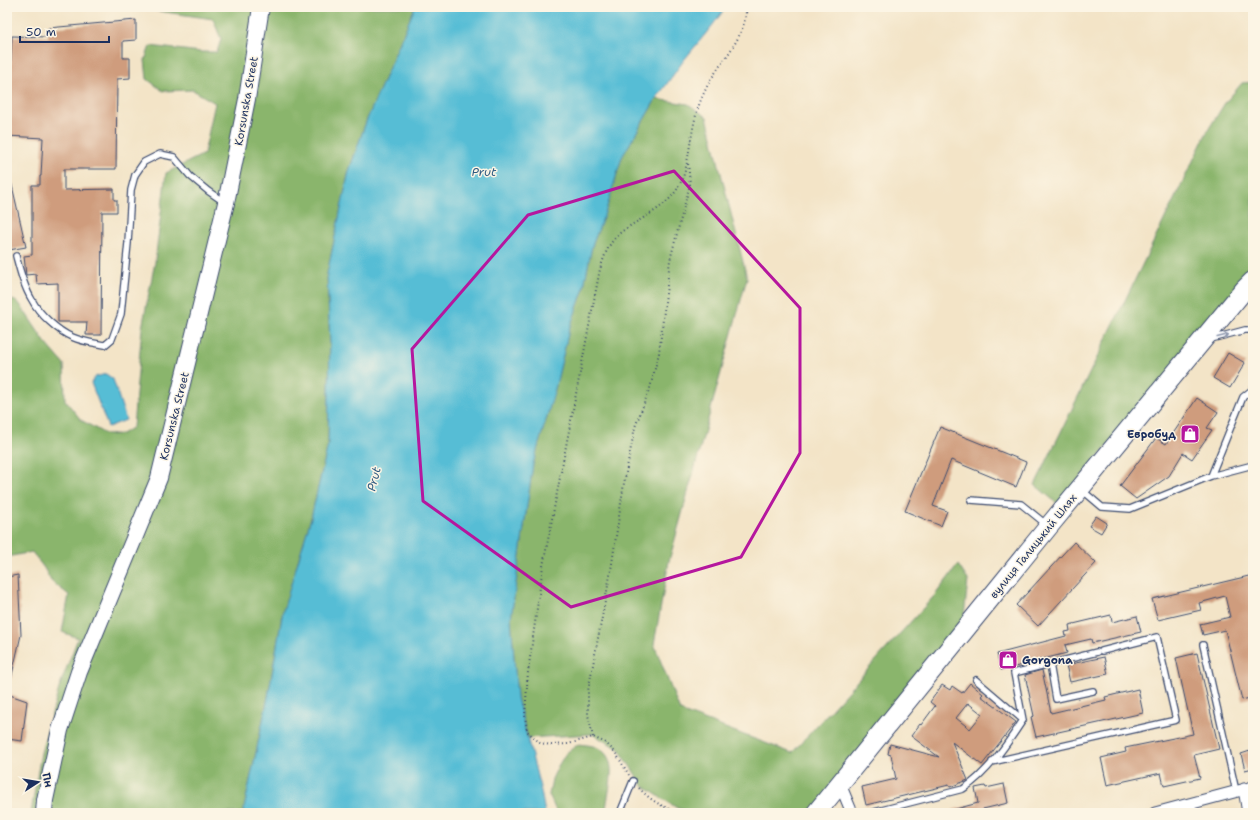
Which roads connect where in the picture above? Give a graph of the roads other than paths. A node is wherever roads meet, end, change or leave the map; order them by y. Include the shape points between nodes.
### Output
1 (261, 7) edge
2 (226, 203) junction
3 (16, 256) dead end
4 (1253, 281) edge
5 (1253, 324) edge
6 (1245, 330) junction
7 (1253, 331) edge
8 (1201, 342) junction
9 (1253, 390) edge
10 (1253, 465) edge
11 (1211, 476) junction
12 (1080, 488) junction
13 (971, 500) dead end
14 (1049, 526) junction
15 (1203, 645) dead end
16 (1050, 664) junction
17 (976, 680) dead end
18 (1092, 691) dead end
19 (1023, 720) junction
20 (992, 762) junction
21 (633, 782) road end
22 (840, 784) junction
23 (1244, 789) edge
24 (44, 813) edge
25 (620, 813) edge
26 (816, 813) edge
27 (852, 813) edge
28 (870, 813) edge
29 (1155, 813) edge
30 (1248, 813) edge

1 - 2 main road, Korsunska Street via 248,100
2 - 3 lane via 190,176 174,157 160,154 144,162 135,175 131,190 121,314 112,339 105,345 71,337 47,319 32,300
2 - 24 main road, Korsunska Street via 159,478 79,672 60,730
4 - 8 highway, вулиця Галицький Шлях
5 - 6 lane
6 - 7 lane
8 -> 6 lane
8 - 12 highway, вулиця Галицький Шлях
9 - 11 lane via 1243,397
10 - 11 lane
11 - 12 lane via 1130,509 1102,507
12 - 14 highway, вулиця Галицький Шлях
13 - 14 lane via 1021,504
14 - 22 highway, вулиця Галицький Шлях
15 - 23 lane
16 - 18 lane via 1056,699
16 - 19 lane via 1014,673
16 - 20 lane via 1157,637 1176,720
17 - 19 lane
19 - 20 lane
20 - 28 lane via 973,783 963,789
21 - 25 lane
22 - 26 highway, вулиця Галицький Шлях
22 - 27 street
23 - 29 street
23 - 30 street

